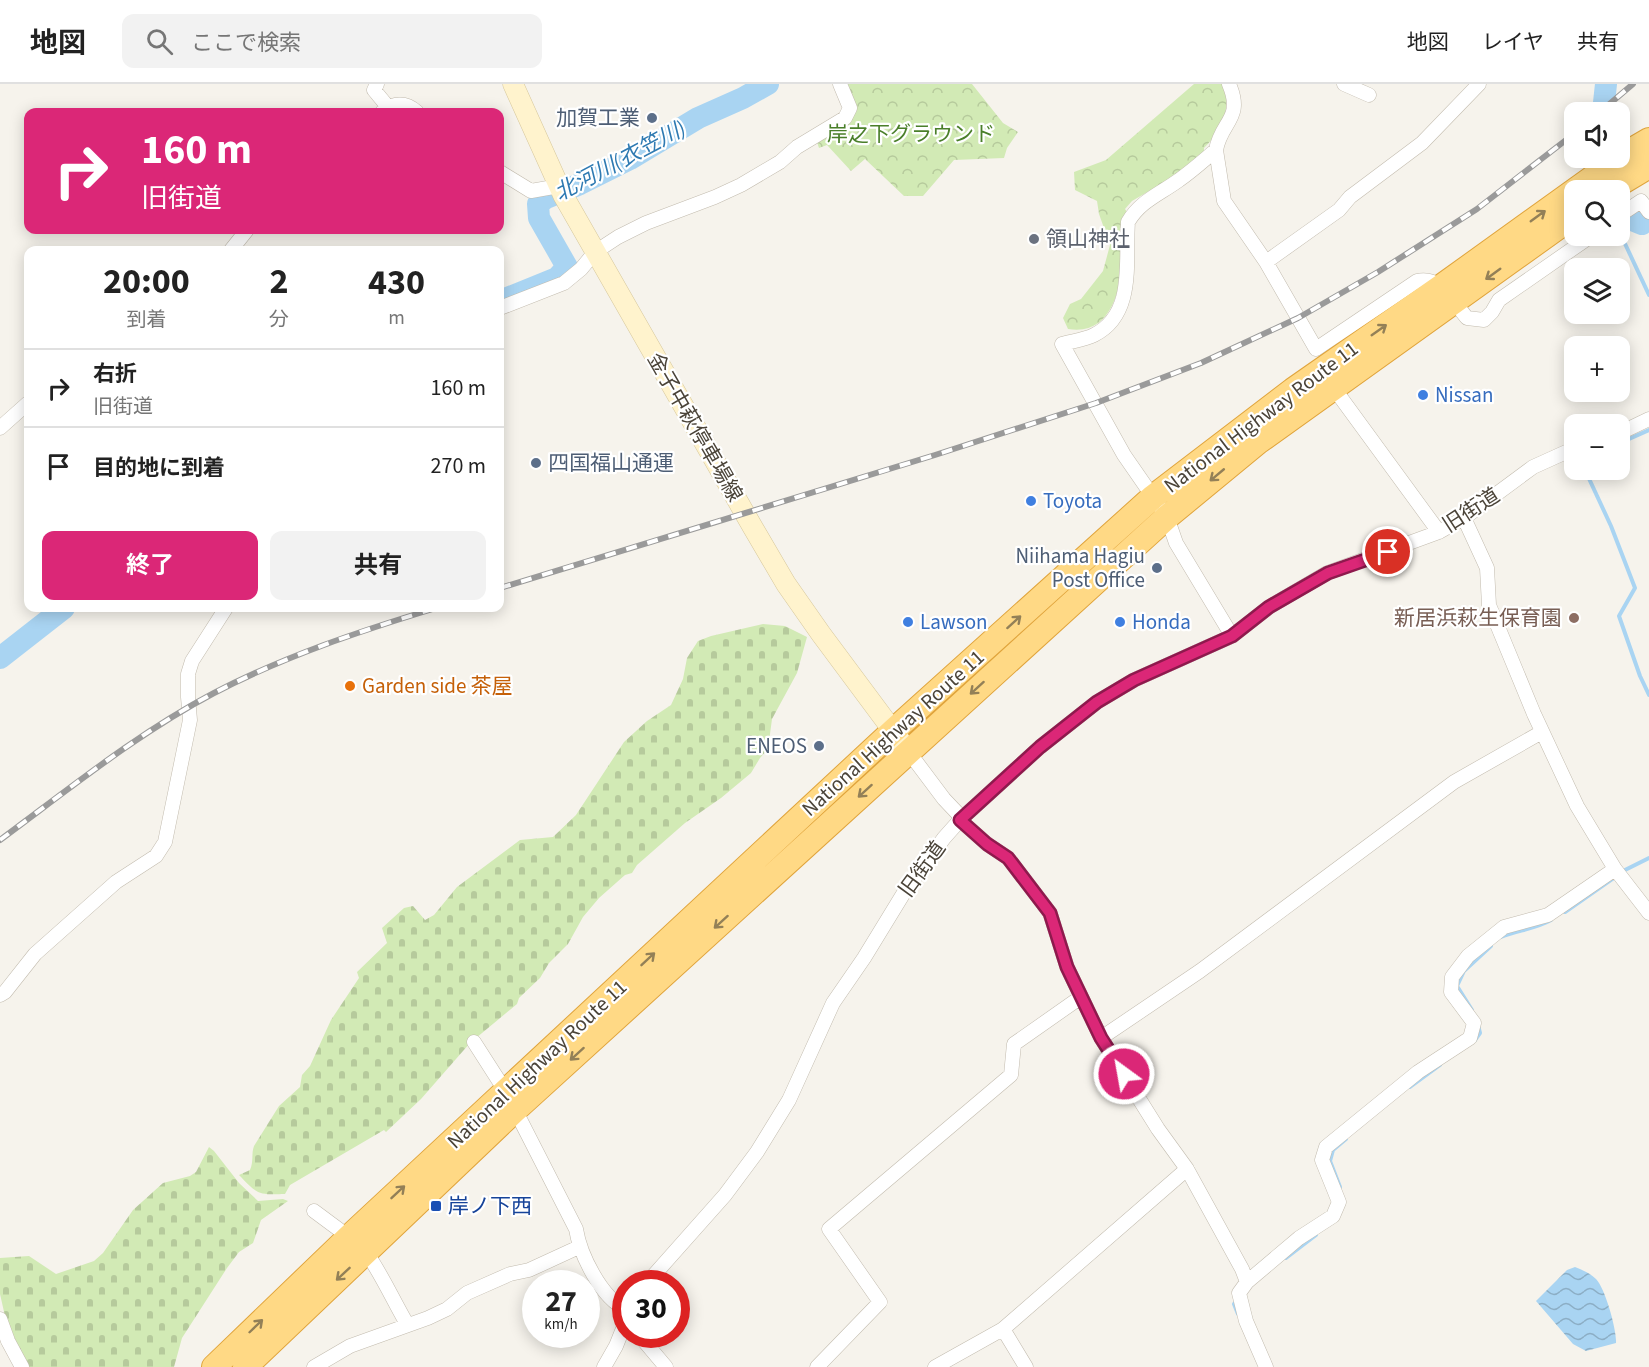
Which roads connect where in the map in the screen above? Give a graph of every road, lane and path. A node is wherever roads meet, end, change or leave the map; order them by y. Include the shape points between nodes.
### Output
1 (377, 84) edge
2 (513, 84) edge
3 (840, 84) edge
4 (1229, 84) edge
5 (1344, 84) edge
6 (1479, 84) edge
7 (1369, 95) dead end
8 (384, 108) edge
9 (390, 108) edge
10 (412, 108) edge
11 (1649, 140) edge
12 (1216, 150) junction
13 (1630, 152) edge
14 (1649, 166) edge
15 (1607, 168) edge
16 (504, 174) edge
17 (1626, 180) edge
18 (560, 190) junction
19 (1630, 209) edge
20 (1649, 212) edge
21 (1564, 222) edge
22 (244, 234) edge
23 (234, 246) edge
24 (1577, 246) edge
25 (595, 252) junction
26 (1266, 262) junction
27 (1448, 294) junction
28 (504, 306) edge
29 (1333, 387) junction
30 (24, 407) edge
31 (1649, 419) edge
32 (0, 428) edge
33 (1630, 428) edge
34 (1564, 453) edge
35 (1153, 497) junction
36 (1167, 517) junction
37 (1464, 518) junction
38 (1439, 532) junction
39 (223, 612) edge
40 (1232, 636) junction
41 (892, 731) junction
42 (1542, 732) junction
43 (908, 751) junction
44 (961, 819) junction
45 (1615, 869) junction
46 (1649, 913) edge
47 (0, 995) edge
48 (1081, 997) junction
49 (1101, 1038) junction
50 (474, 1042) dead end
51 (511, 1101) junction
52 (1186, 1169) junction
53 (314, 1210) dead end
54 (358, 1245) junction
55 (579, 1247) junction
56 (658, 1270) edge
57 (1247, 1282) junction
58 (612, 1300) edge
59 (0, 1319) edge
60 (407, 1324) junction
61 (1003, 1329) junction
62 (615, 1348) edge
63 (650, 1348) edge
64 (22, 1367) edge
65 (214, 1367) edge
66 (245, 1367) edge
67 (314, 1367) edge
68 (604, 1367) edge
69 (666, 1367) edge
70 (817, 1367) edge
71 (935, 1367) edge
72 (1026, 1367) edge
73 (1266, 1367) edge

1 - 8 street via 374,90
2 - 18 main road, 金子中萩停車場線
3 - 25 street via 850,108 845,118 741,185 646,223
4 - 12 street via 1234,109
5 - 7 street
6 - 26 street via 1422,143
9 - 10 street via 399,104
11 - 13 highway, National Highway Route 11
12 - 26 street via 1224,201
12 - 35 street via 1134,211 1128,222 1124,299 1114,318 1093,335 1062,344 1124,455
14 - 17 highway
27 -> 15 highway, National Highway Route 11
16 - 18 street via 531,191
18 - 25 main road, 金子中萩停車場線
19 - 20 street via 1641,201
21 -> 27 highway, National Highway Route 11
22 - 23 street
24 - 27 street via 1500,300 1484,320 1467,318
25 - 28 street via 564,283
25 - 41 main road, 金子中萩停車場線 via 786,584
26 - 27 street via 1316,349 1417,281 1424,279
27 - 29 highway, National Highway Route 11
35 -> 27 highway, National Highway Route 11 via 1293,390
29 -> 36 highway, National Highway Route 11 via 1258,441
29 - 38 street
30 - 32 street
31 - 33 street
34 - 37 street, 旧街道 via 1533,467
35 - 36 street
41 -> 35 highway, National Highway Route 11
36 - 40 street via 1176,543
36 -> 43 highway, National Highway Route 11
37 - 38 street, 旧街道
37 - 42 street via 1487,568 1489,604
38 - 40 street, 旧街道 via 1328,573 1269,607
39 - 47 street via 188,674 190,720 165,842 156,856 116,882 35,954
40 - 44 street, 旧街道 via 1134,680 1097,702 1040,747
41 - 43 main road, 金子中萩停車場線
51 -> 41 highway, National Highway Route 11
42 - 45 street via 1577,806
42 - 49 street via 1454,782 1200,971
43 - 44 street
43 -> 51 highway, National Highway Route 11
44 - 48 street via 1008,858 1050,913
44 - 56 street, 旧街道 via 905,891 833,1003 789,1100 757,1152 725,1195
45 - 46 street
45 - 57 street via 1548,915 1504,927 1468,956 1452,977 1451,992 1474,1023 1470,1038 1418,1072 1326,1147 1322,1160 1339,1202 1333,1216 1299,1238
48 - 49 street
48 - 70 street via 1014,1044 1011,1075 829,1229 880,1302
49 - 52 street
50 - 51 street
51 - 54 highway, National Highway Route 11
51 - 55 street via 576,1229
52 - 57 street
52 - 61 street
53 - 54 street
54 - 60 street via 383,1277
65 -> 54 highway, National Highway Route 11
54 -> 66 highway, National Highway Route 11
55 - 58 street
55 - 60 street via 466,1293 447,1309
57 - 73 street via 1239,1293 1242,1307
59 - 64 street
60 - 67 street via 350,1346
61 - 71 street
61 - 72 street
62 - 68 street
63 - 69 street

